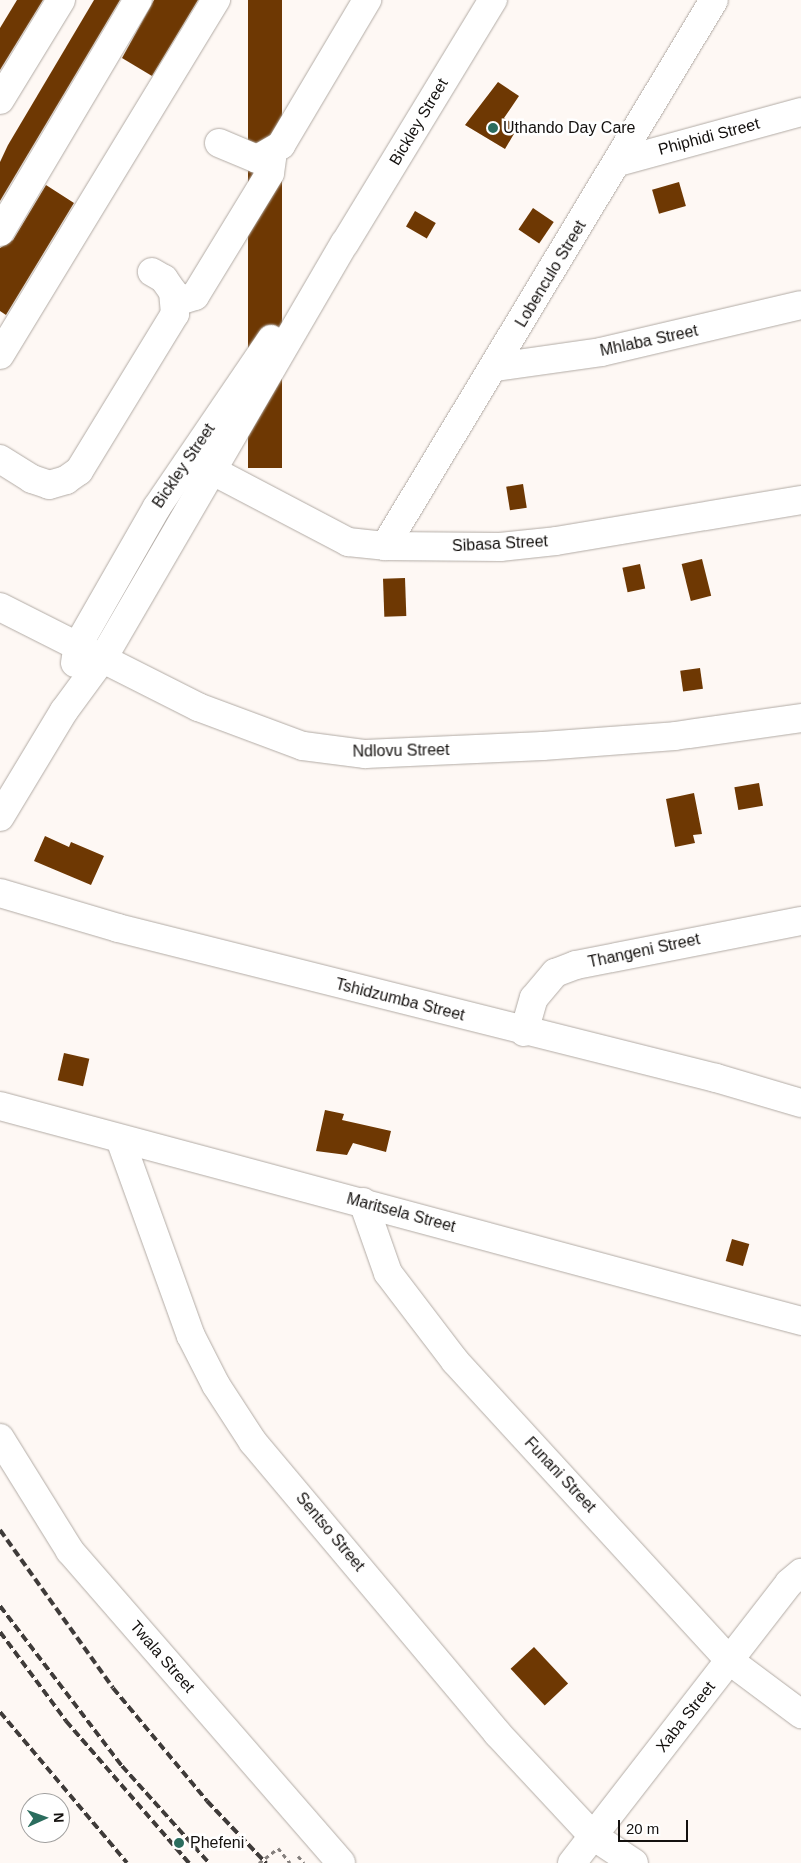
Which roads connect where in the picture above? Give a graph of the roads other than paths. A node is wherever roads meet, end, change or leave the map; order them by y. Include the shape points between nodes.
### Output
1 (62, 0) edge
2 (138, 0) edge
3 (216, 0) edge
4 (367, 0) edge
5 (493, 0) edge
6 (714, 0) edge
7 (0, 100) edge
8 (801, 112) edge
9 (219, 143) dead end
10 (274, 152) junction
11 (618, 162) junction
12 (0, 232) edge
13 (345, 243) junction
14 (152, 272) dead end
15 (176, 302) junction
16 (801, 304) edge
17 (0, 355) edge
18 (496, 367) junction
19 (0, 459) edge
20 (213, 471) junction
21 (801, 500) edge
22 (385, 546) junction
23 (0, 607) edge
24 (78, 646) junction
25 (103, 658) junction
26 (64, 711) junction
27 (801, 718) edge
28 (0, 817) edge
29 (0, 893) edge
30 (801, 921) edge
31 (524, 1032) junction
32 (801, 1102) edge
33 (0, 1106) edge
34 (120, 1139) junction
35 (363, 1202) junction
36 (801, 1321) edge
37 (0, 1438) edge
38 (801, 1573) edge
39 (730, 1661) junction
40 (801, 1714) edge
41 (593, 1836) junction
42 (341, 1863) edge
43 (572, 1863) edge
44 (634, 1863) edge

1 - 7 street
2 - 12 street
3 - 17 street
4 - 10 street
5 - 13 street, Bickley Street
6 - 11 street, Lobenculo Street
8 - 11 street, Phiphidi Street
9 - 10 street via 257,159
10 - 15 street via 270,173 195,296
11 - 18 street, Lobenculo Street
13 - 20 street, Bickley Street
13 - 24 street, Bickley Street via 310,285 186,463 121,567
14 - 15 street via 164,279
15 - 19 street via 171,321 79,471 66,480 49,485 32,479
16 - 18 street, Mhlaba Street via 601,352
18 - 22 street, Lobenculo Street
20 - 22 street, Sibasa Street via 348,542
20 - 25 street, Bickley Street
21 - 22 street, Sibasa Street via 556,541 500,547
23 - 24 street, Ndlovu Street
24 - 25 street, Ndlovu Street
24 - 26 street, Bickley Street
25 - 26 street, Bickley Street
25 - 27 street, Ndlovu Street via 198,708 303,746 366,754 675,736
26 - 28 street, Bickley Street
29 - 31 street, Tshidzumba Street via 118,928
30 - 31 street, Thangeni Street via 576,965 555,973 534,998
31 - 32 street, Tshidzumba Street
33 - 34 street, Maritsela Street
34 - 35 street, Maritsela Street
34 - 41 street, Sentso Street via 191,1336 216,1385 253,1442 497,1733
35 - 36 street, Maritsela Street
35 - 39 street, Funani Street via 388,1273 455,1361
37 - 42 street, Twala Street via 70,1551
38 - 39 street, Xaba Street
39 - 40 street, Funani Street
39 - 41 street, Xaba Street
41 - 43 street, Xaba Street
41 - 44 street, Sentso Street

